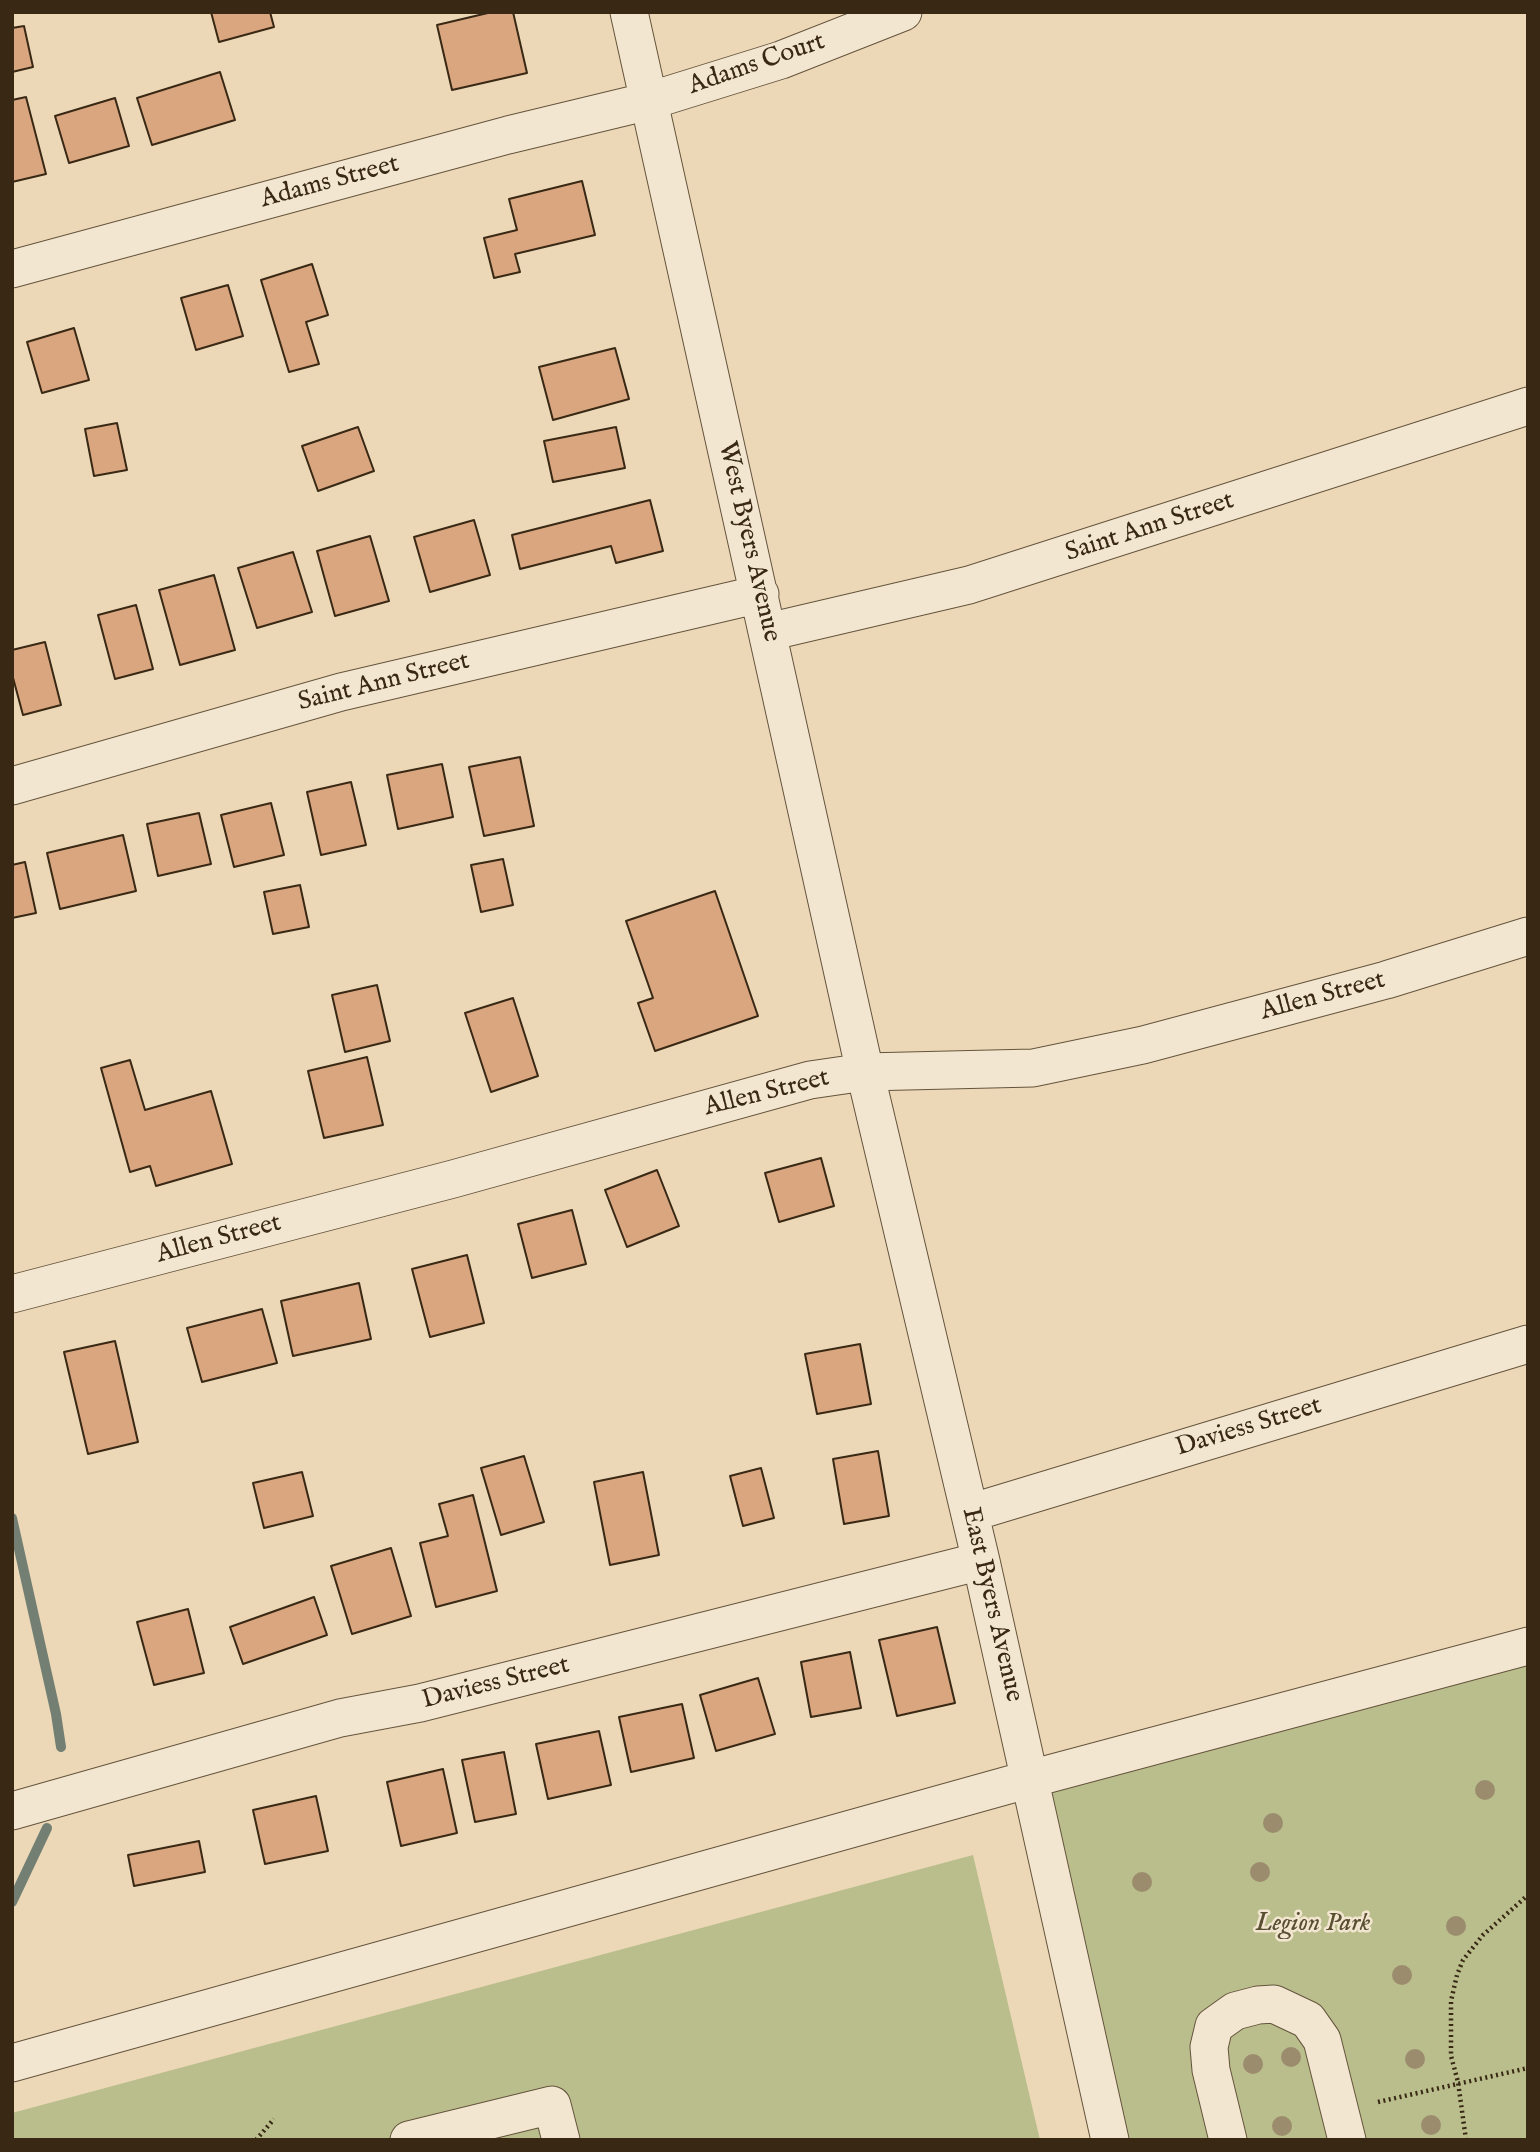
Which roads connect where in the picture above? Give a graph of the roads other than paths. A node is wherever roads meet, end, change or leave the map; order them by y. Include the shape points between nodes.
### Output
1 (629, 12) edge
2 (903, 12) edge
3 (649, 101) junction
4 (12, 269) edge
5 (1528, 407) edge
6 (760, 594) junction
7 (768, 632) junction
8 (12, 786) edge
9 (1528, 936) edge
10 (865, 1072) junction
11 (12, 1294) edge
12 (1528, 1344) edge
13 (970, 1513) junction
14 (981, 1561) junction
15 (1528, 1646) edge
16 (1030, 1779) junction
17 (12, 1811) edge
18 (12, 2063) edge
19 (409, 2140) edge
20 (561, 2140) edge
21 (1110, 2140) edge
22 (1228, 2140) edge
23 (1347, 2140) edge

1 - 3 street, West Byers Avenue
2 - 3 street, Adams Court via 781,60
3 - 4 street, Adams Street
3 - 6 street, West Byers Avenue
5 - 7 street, Saint Ann Street via 969,585
6 - 7 street, West Byers Avenue
6 - 8 street, Saint Ann Street via 341,692
7 - 10 street, West Byers Avenue
9 - 10 street, Allen Street via 1197,1031 1033,1068
10 - 11 street, Allen Street via 810,1080
10 - 13 street, East Byers Avenue
12 - 13 street, Daviess Street
13 - 14 street, East Byers Avenue
14 - 16 street, East Byers Avenue
14 - 17 street, Daviess Street via 420,1703 341,1718
15 - 16 street
16 - 18 street
16 - 21 street, East Byers Avenue
19 - 20 street via 552,2105
22 - 23 street via 1211,2070 1209,2047 1214,2026 1235,2011 1273,2004 1308,2020 1322,2040

